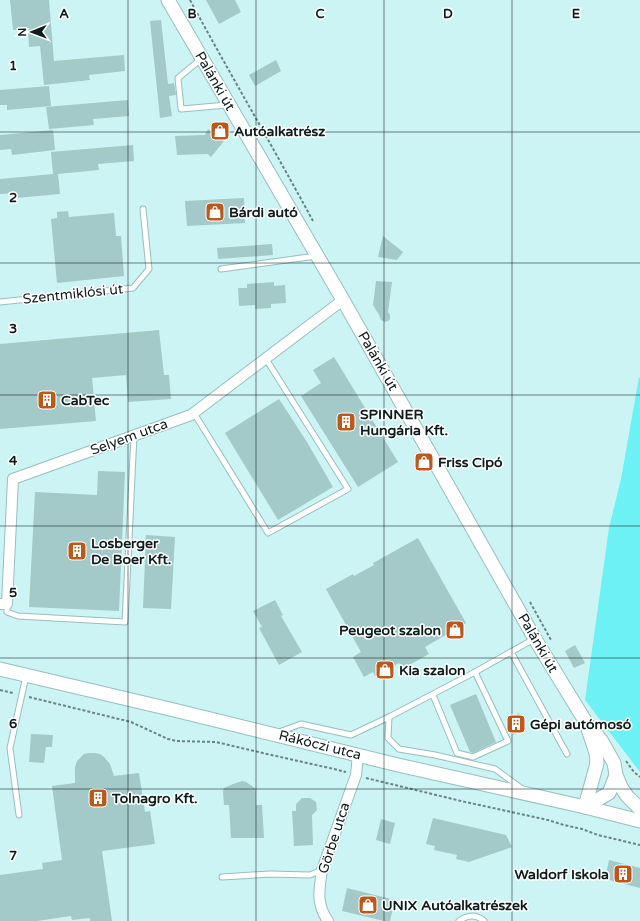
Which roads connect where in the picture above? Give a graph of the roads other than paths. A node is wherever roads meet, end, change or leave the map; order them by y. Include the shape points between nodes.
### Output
1 (168, 0) edge
2 (202, 59) junction
3 (229, 105) junction
4 (143, 209) dead end
5 (317, 256) junction
6 (221, 269) dead end
7 (343, 300) junction
8 (0, 302) edge
9 (266, 358) junction
10 (194, 412) junction
11 (134, 436) junction
12 (4, 604) edge
13 (535, 639) junction
14 (511, 652) junction
15 (0, 669) edge
16 (476, 672) junction
17 (26, 675) junction
18 (433, 695) junction
19 (389, 717) junction
20 (587, 724) junction
21 (273, 734) junction
22 (567, 754) dead end
23 (358, 755) junction
24 (616, 775) junction
25 (528, 794) junction
26 (585, 806) junction
27 (640, 809) edge
28 (19, 815) dead end
29 (640, 821) edge
30 (322, 870) junction
31 (222, 877) dead end
32 (328, 921) edge
33 (459, 921) edge
34 (484, 921) edge

1 - 2 street, Palánki út
2 - 3 street, Palánki út
2 - 3 lane via 178,78 181,109
3 - 5 street, Palánki út
4 - 8 lane, Szentmiklósi út via 149,269 133,288
5 - 6 lane
5 - 7 street, Palánki út
7 - 9 street, Selyem utca
7 - 13 street, Palánki út
9 - 10 street, Selyem utca
9 - 10 lane via 348,489 268,533
10 - 11 street, Selyem utca
11 - 12 street, Selyem utca via 13,479
11 - 12 lane via 126,622 18,616 7,612
13 - 14 lane
13 - 20 street, Palánki út
14 - 16 lane
14 - 22 lane
15 - 17 street, Rákóczi utca
16 - 18 lane
16 - 18 lane via 508,741 473,756 457,753
17 - 21 street, Rákóczi utca
17 - 28 lane via 10,748
18 - 19 lane
19 - 21 lane via 351,735 301,724
19 - 25 lane via 388,738 399,749 495,769
20 - 24 street, Palánki út via 601,740 614,763
20 - 26 street, Palánki út via 597,763
21 - 23 street, Rákóczi utca
23 - 25 street, Rákóczi utca
23 - 30 street, Görbe utca via 356,775
24 - 26 street via 609,793
24 - 27 street, Palánki út via 620,787
25 - 26 street, Rákóczi utca
26 - 29 street, Rákóczi utca
30 - 31 lane via 310,875
30 - 32 street, Görbe utca via 320,904
33 - 34 lane via 471,916

